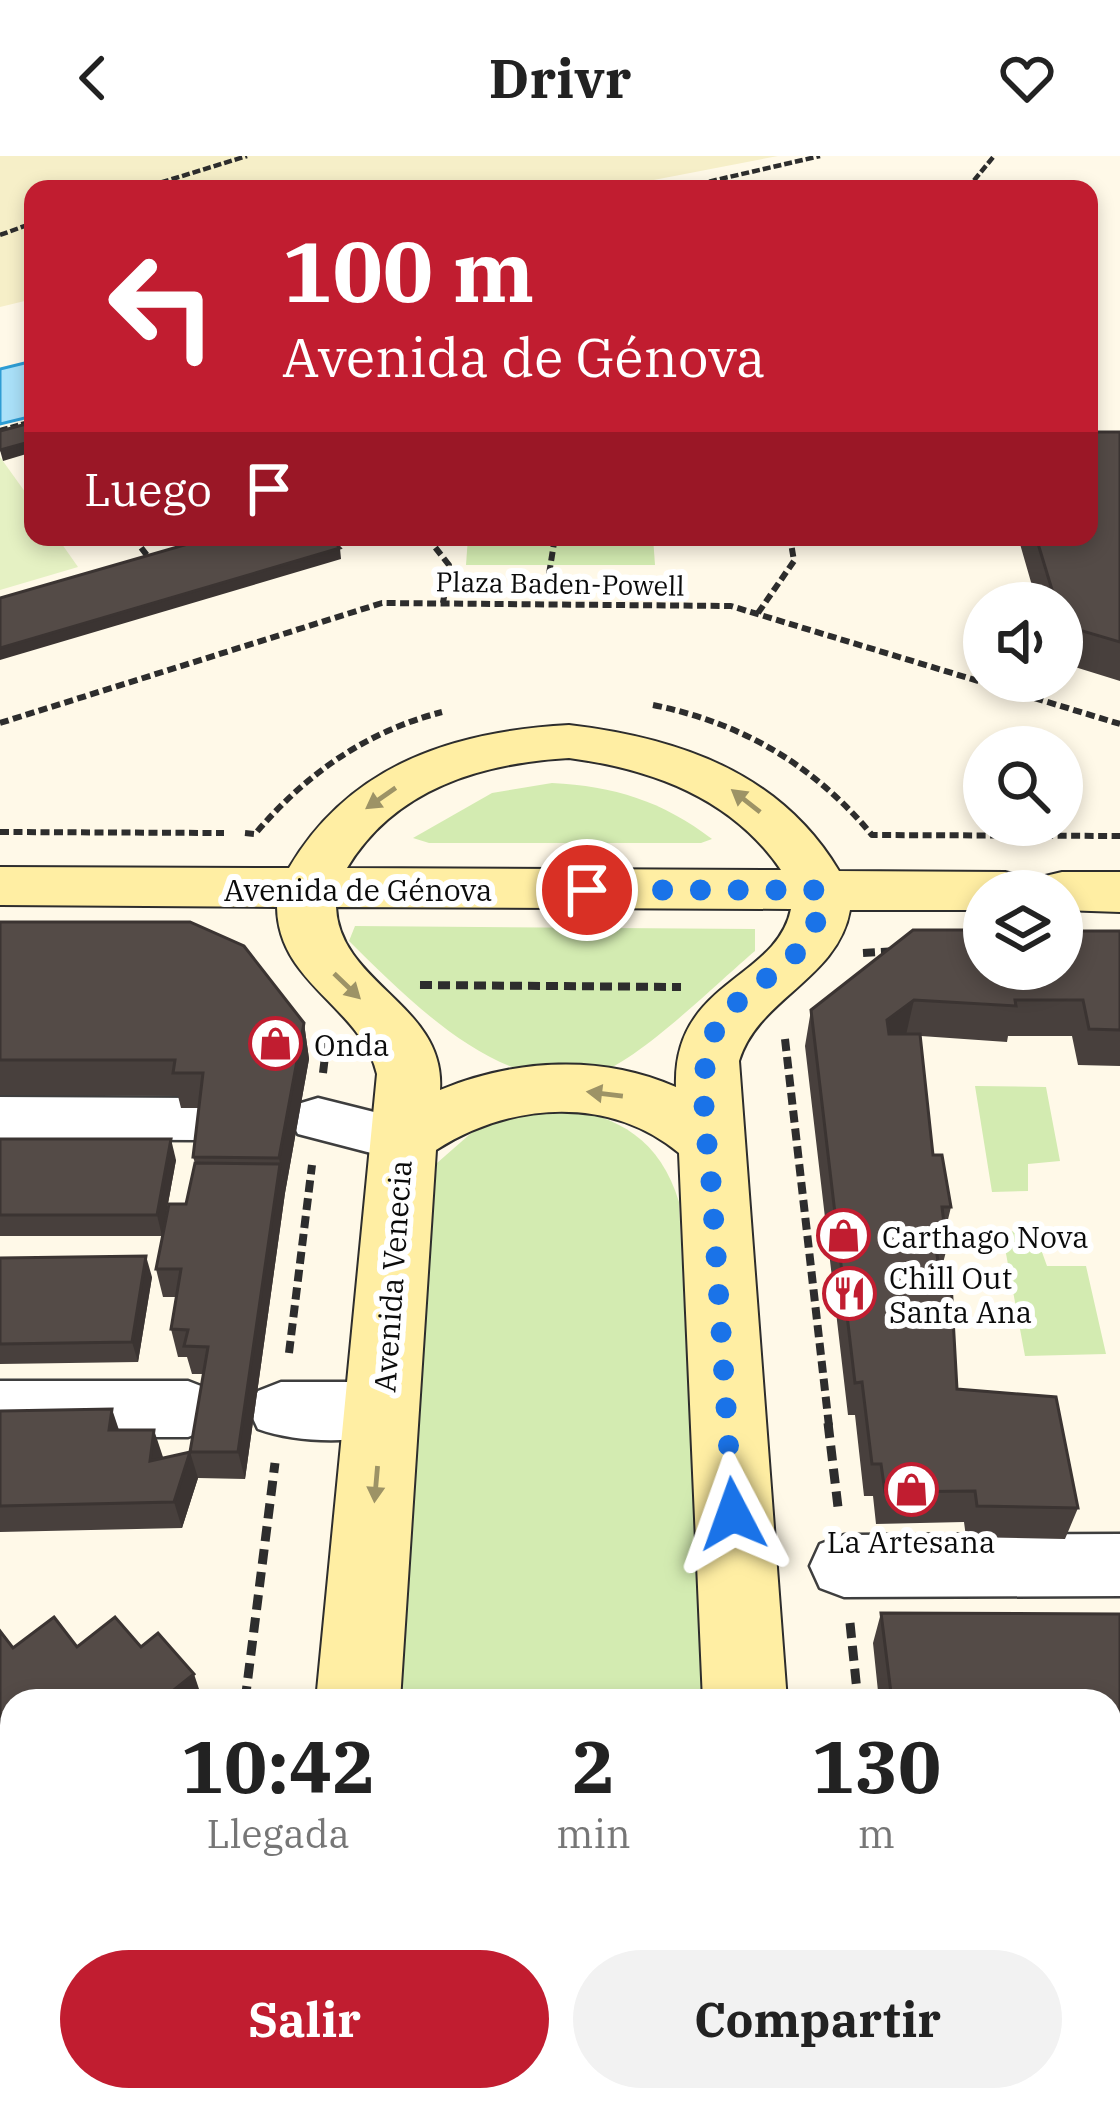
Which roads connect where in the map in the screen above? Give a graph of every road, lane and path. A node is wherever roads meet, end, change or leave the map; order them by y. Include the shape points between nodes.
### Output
1 (248, 156) edge
2 (820, 156) edge
3 (994, 156) edge
4 (169, 180) edge
5 (716, 180) edge
6 (974, 180) edge
7 (140, 546) edge
8 (434, 546) edge
9 (554, 546) edge
10 (792, 546) edge
11 (167, 553) edge
12 (149, 558) junction
13 (128, 564) edge
14 (549, 574) dead end
15 (443, 603) junction
16 (758, 614) junction
17 (0, 724) edge
18 (1120, 724) edge
19 (831, 791) dead end
20 (291, 793) dead end
21 (766, 817) junction
22 (357, 818) junction
23 (0, 832) edge
24 (255, 833) dead end
25 (872, 835) dead end
26 (1120, 836) edge
27 (0, 886) edge
28 (308, 889) junction
29 (819, 890) junction
30 (963, 891) edge
31 (1083, 891) edge
32 (1120, 892) edge
33 (903, 951) edge
34 (849, 964) dead end
35 (742, 999) junction
36 (368, 1006) junction
37 (0, 1118) edge
38 (196, 1119) edge
39 (318, 1119) joint
40 (402, 1139) junction
41 (709, 1141) junction
42 (0, 1409) edge
43 (188, 1409) dead end
44 (281, 1410) junction
45 (382, 1410) junction
46 (1120, 1565) edge
47 (844, 1566) junction
48 (246, 1689) edge
49 (359, 1689) edge
50 (744, 1689) edge
51 (857, 1689) edge

1 - 4 path
2 - 5 path
3 - 6 path
7 - 12 path
8 - 15 path via 449,565
9 - 14 path
10 - 16 path via 794,561
11 - 12 path
12 - 13 path
15 - 16 path, Plaza Baden-Powell via 731,605
15 - 17 path, Plaza Baden-Powell via 382,602
16 - 18 path, Plaza Baden-Powell
19 - 21 path
20 - 22 path
21 -> 22 street via 690,767 645,752 550,742 463,756 393,789
21 - 29 street via 794,845
22 - 28 street
23 - 24 path
25 - 26 path
27 - 28 street, Avenida de Génova
28 - 29 street, Avenida de Génova
28 -> 36 street, Avenida Venecia via 308,933 318,954
29 - 30 street, Avenida de Génova
29 - 35 street via 813,936
31 - 32 street
33 - 34 path via 866,951
35 - 36 path via 714,987 412,985
35 - 41 street via 709,1047
35 - 47 path via 783,1019
36 - 40 street, Avenida Venecia via 408,1058
37 - 38 street
39 - 40 street
39 - 44 path
41 -> 40 street via 694,1125 638,1100 560,1090 470,1101
40 - 45 street, Avenida Venecia
41 - 50 street
42 - 43 street
44 - 45 street
44 - 48 path
45 -> 49 street, Avenida Venecia
46 - 47 street
47 - 51 path

